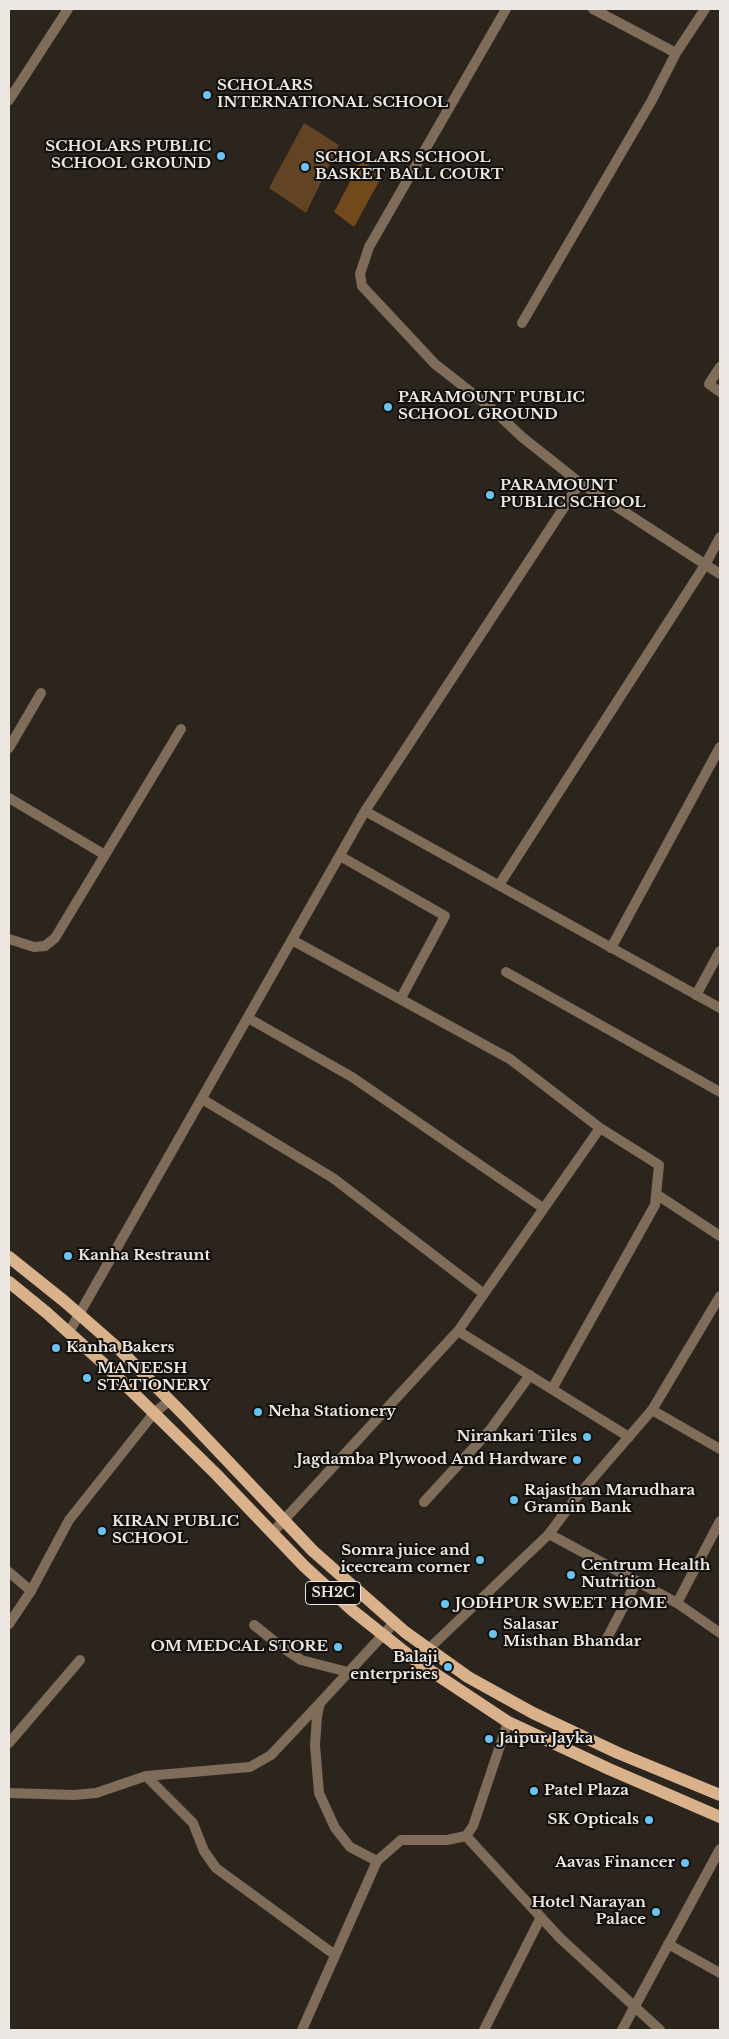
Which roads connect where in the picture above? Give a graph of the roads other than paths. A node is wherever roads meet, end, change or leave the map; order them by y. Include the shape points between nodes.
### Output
1 (68, 9) edge
2 (506, 9) edge
3 (594, 9) edge
4 (705, 9) edge
5 (676, 53) junction
6 (9, 100) edge
7 (522, 323) dead end
8 (720, 367) edge
9 (720, 392) edge
10 (580, 483) junction
11 (720, 537) edge
12 (705, 565) junction
13 (720, 574) edge
14 (41, 693) dead end
15 (181, 729) dead end
16 (720, 747) edge
17 (9, 748) edge
18 (9, 798) edge
19 (365, 811) junction
20 (105, 855) junction
21 (340, 856) junction
22 (498, 885) junction
23 (9, 939) edge
24 (292, 940) junction
25 (611, 948) junction
26 (720, 951) edge
27 (506, 972) dead end
28 (696, 995) junction
29 (401, 998) junction
30 (720, 1008) edge
31 (248, 1018) junction
32 (720, 1092) edge
33 (202, 1099) junction
34 (600, 1128) junction
35 (656, 1194) junction
36 (543, 1208) junction
37 (720, 1236) edge
38 (9, 1257) edge
39 (9, 1282) edge
40 (484, 1294) junction
41 (720, 1296) edge
42 (80, 1314) junction
43 (458, 1331) junction
44 (69, 1332) junction
45 (530, 1375) junction
46 (552, 1389) junction
47 (170, 1400) junction
48 (652, 1410) junction
49 (154, 1413) junction
50 (628, 1437) junction
51 (720, 1449) edge
52 (424, 1502) dead end
53 (284, 1521) junction
54 (720, 1521) edge
55 (272, 1533) junction
56 (549, 1534) junction
57 (9, 1572) edge
58 (637, 1581) junction
59 (31, 1591) junction
60 (677, 1603) junction
61 (394, 1623) junction
62 (9, 1624) edge
63 (254, 1625) dead end
64 (720, 1633) edge
65 (384, 1636) junction
66 (605, 1642) dead end
67 (428, 1648) junction
68 (80, 1660) dead end
69 (416, 1661) junction
70 (348, 1672) junction
71 (320, 1702) junction
72 (508, 1722) junction
73 (9, 1743) edge
74 (146, 1776) junction
75 (9, 1794) edge
76 (720, 1795) edge
77 (720, 1817) edge
78 (466, 1836) junction
79 (720, 1849) edge
80 (377, 1861) junction
81 (541, 1917) junction
82 (668, 1944) junction
83 (336, 1955) junction
84 (720, 1973) edge
85 (634, 2006) junction
86 (302, 2030) edge
87 (484, 2030) edge
88 (622, 2030) edge
89 (660, 2030) edge

1 - 6 street
2 - 10 street via 369,247 360,274 362,286 435,364
3 - 5 street
4 - 5 street
5 - 7 street
8 - 9 street via 709,384
10 - 12 street
10 - 19 street
11 - 12 street
12 - 13 street
12 - 22 street
14 - 17 street
15 - 20 street
16 - 25 street
18 - 20 street
19 - 21 street
19 - 22 street
20 - 23 street via 55,938 44,946 34,947
21 - 24 street
21 - 29 street via 445,916
22 - 25 street
24 - 29 street
24 - 31 street
25 - 28 street
26 - 28 street
27 - 32 street
28 - 30 street
29 - 34 street via 510,1059
31 - 33 street
31 - 36 street via 352,1077
33 - 40 street via 333,1178
33 - 42 street
34 - 35 street via 659,1165
34 - 36 street
35 - 37 street
35 - 46 street via 655,1205
36 - 40 street
38 - 42 main road, SH2C
39 - 44 main road, SH2C
40 - 43 street
41 - 48 street
42 - 44 street
42 - 47 main road, SH2C
43 - 45 street
43 - 53 street
44 - 49 main road, SH2C
45 - 46 street
45 - 52 street via 490,1430
46 - 50 street
47 - 49 street
47 - 53 main road, SH2C
48 - 50 street
48 - 51 street
49 - 55 main road, SH2C
49 - 59 street via 69,1520
50 - 56 street via 575,1498
53 - 55 street
53 - 61 main road, SH2C
54 - 60 street
55 - 65 main road, SH2C via 352,1610
56 - 58 street
56 - 67 street
57 - 59 street
58 - 60 street
58 - 66 street
59 - 62 street
60 - 64 street
61 - 65 street
61 - 67 main road, SH2C
63 - 70 street via 301,1660
65 - 69 main road, SH2C
65 - 70 street
67 - 69 street
67 - 76 main road, SH2C via 468,1678 533,1713
68 - 73 street
69 - 72 main road, SH2C
70 - 71 street
71 - 74 street via 271,1755 250,1767
71 - 80 street via 315,1745 319,1793 336,1828 350,1847
72 - 77 main road, SH2C
72 - 78 street via 473,1826
74 - 75 street via 96,1793
74 - 83 street via 193,1823 204,1851 216,1868
78 - 80 street via 446,1840 401,1840
78 - 81 street
79 - 82 street
80 - 83 street
81 - 85 street
81 - 87 street
82 - 84 street
82 - 85 street
83 - 86 street
85 - 88 street
85 - 89 street

